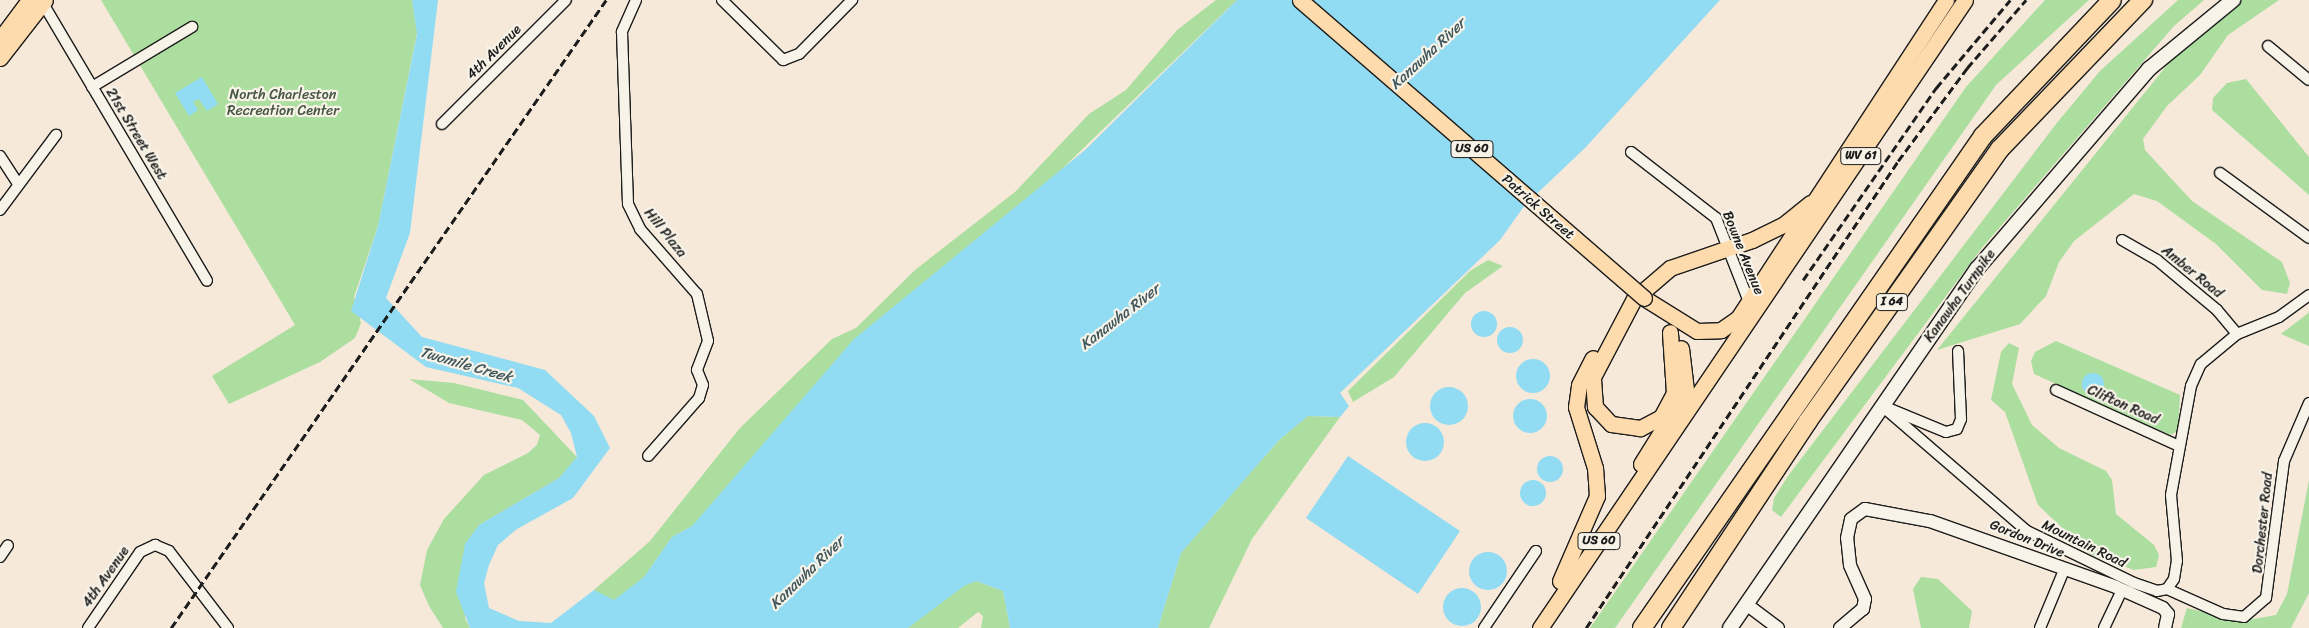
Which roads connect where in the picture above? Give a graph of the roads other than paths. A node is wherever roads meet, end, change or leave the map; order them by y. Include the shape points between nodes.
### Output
1 (566, 0) edge
2 (636, 0) edge
3 (722, 0) edge
4 (852, 0) edge
5 (1300, 0) edge
6 (1946, 0) edge
7 (1965, 0) edge
8 (2112, 0) edge
9 (2144, 0) edge
10 (2233, 0) edge
11 (40, 1) edge
12 (192, 27) dead end
13 (0, 39) edge
14 (2268, 46) dead end
15 (0, 58) edge
16 (2309, 80) edge
17 (92, 86) junction
18 (442, 124) dead end
19 (56, 135) dead end
20 (1632, 152) dead end
21 (0, 156) edge
22 (2220, 173) dead end
23 (1834, 175) junction
24 (18, 184) junction
25 (0, 210) edge
26 (2309, 238) edge
27 (1752, 240) junction
28 (2122, 240) dead end
29 (1794, 247) junction
30 (1727, 248) junction
31 (207, 281) dead end
32 (2309, 295) edge
33 (1752, 308) junction
34 (1672, 326) junction
35 (2238, 334) junction
36 (1610, 338) junction
37 (1958, 352) dead end
38 (2056, 390) dead end
39 (1674, 393) junction
40 (2309, 403) edge
41 (1882, 406) junction
42 (2179, 446) junction
43 (1659, 455) junction
44 (648, 456) dead end
45 (8, 545) dead end
46 (1536, 552) dead end
47 (0, 557) edge
48 (2064, 570) junction
49 (1560, 581) junction
50 (2167, 589) junction
51 (2122, 590) junction
52 (1746, 604) junction
53 (88, 628) edge
54 (228, 628) edge
55 (1484, 628) edge
56 (1528, 628) edge
57 (1540, 628) edge
58 (1642, 628) edge
59 (1671, 628) edge
60 (1730, 628) edge
61 (1778, 628) edge
62 (1840, 628) edge
63 (2040, 628) edge
64 (2104, 628) edge
65 (2165, 628) edge

1 - 18 street, 4th Avenue
2 - 44 street, Hill Plaza via 622,32 628,204 640,229 696,294 708,341 697,370 703,385 699,398
3 - 4 street via 778,58 787,60 799,54
5 - 34 main road, Patrick Street / US 60, bridge via 1644,298
6 - 23 main road, WV 61
7 - 29 main road, WV 61
8 - 58 highway, I 64 via 1983,136
9 - 59 highway, I 64 via 2000,149 1808,421
10 - 41 main road, Kanawha Turnpike via 2143,76 1977,269
11 - 13 main road
11 - 15 main road
11 - 17 street, 21st Street West
12 - 17 street
14 - 16 street
17 - 31 street, 21st Street West
19 - 24 street
20 - 30 street, Bowne Avenue via 1710,210
21 - 24 street
22 - 26 street
23 - 27 main road via 1803,210
23 - 29 main road, WV 61
24 - 25 street
27 - 29 main road
27 - 30 main road
28 - 35 street, Amber Road via 2157,260 2217,310
29 - 33 main road, WV 61
30 - 33 street, Bowne Avenue
30 - 36 main road via 1655,278 1634,299
32 - 35 street via 2279,318
33 - 34 main road via 1733,323 1714,331
33 - 43 main road
34 - 39 main road, US 60
34 - 43 main road, Patrick Street / US 60 via 1682,353 1686,390 1677,421
35 - 42 street via 2201,364 2191,386
36 - 39 main road via 1591,387 1602,417 1623,428 1640,428 1661,417
36 - 49 main road via 1579,385 1576,407 1595,468 1597,496
37 - 41 street via 1962,419 1957,429 1946,432
38 - 42 street, Clifton Road
39 - 49 main road, US 60 via 1661,432
40 - 50 street, Dorchester Road via 2284,461 2266,598 2244,618 2223,614
41 - 50 street, Mountain Road via 2027,531 2134,583 2157,591
41 - 52 main road, Kanawha Turnpike
42 - 50 street via 2171,495 2177,561 2174,579
43 - 57 main road, US 60
45 - 47 street
46 - 55 street
48 - 51 street, Gordon Drive
48 - 62 street, Gordon Drive via 1930,521 1866,509 1855,514 1848,553 1865,599 1863,609
48 - 63 street
49 - 56 main road, US 60
51 - 64 street
51 - 65 street, Gordon Drive via 2163,608 2168,614
52 - 60 main road, Kanawha Turnpike
52 - 61 street
53 - 54 street, 4th Avenue via 140,552 150,545 169,551

